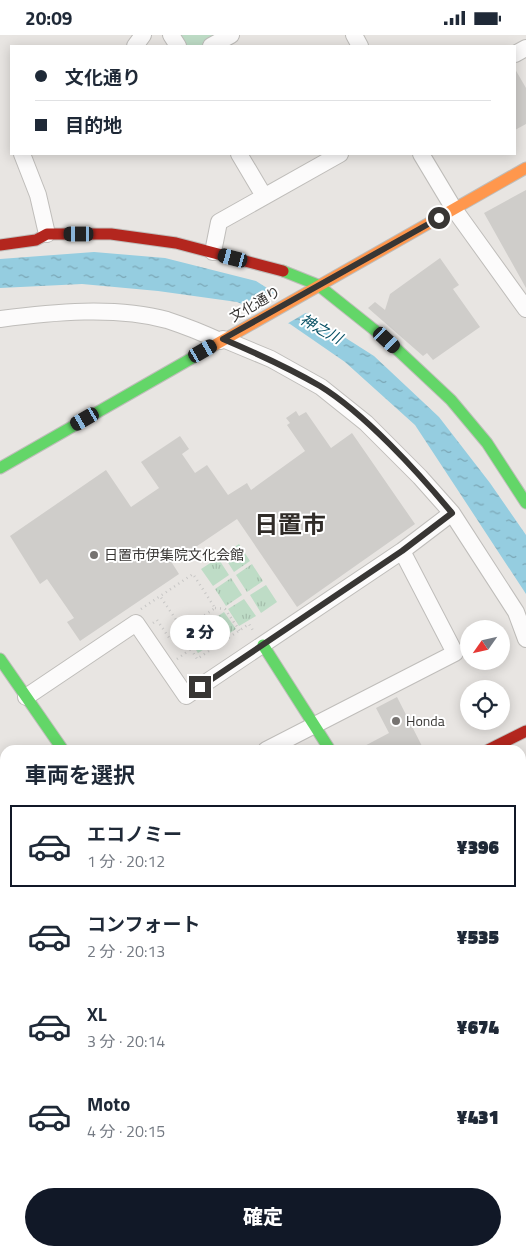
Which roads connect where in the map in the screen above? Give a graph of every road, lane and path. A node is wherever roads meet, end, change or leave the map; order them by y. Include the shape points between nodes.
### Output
1 (231, 35) edge
2 (213, 45) edge
3 (22, 155) edge
4 (240, 155) edge
5 (338, 155) edge
6 (422, 155) edge
7 (526, 168) edge
8 (264, 197) junction
9 (454, 209) junction
10 (47, 234) junction
11 (0, 245) edge
12 (213, 252) junction
13 (318, 285) junction
14 (521, 291) edge
15 (526, 309) edge
16 (0, 319) edge
17 (226, 338) junction
18 (0, 468) edge
19 (526, 502) edge
20 (452, 513) junction
21 (402, 551) junction
22 (160, 596) junction
23 (216, 608) junction
24 (139, 610) dead end
25 (183, 630) junction
26 (141, 631) junction
27 (240, 631) junction
28 (526, 639) edge
29 (263, 645) junction
30 (191, 649) junction
31 (0, 659) edge
32 (166, 667) junction
33 (26, 697) junction
34 (315, 725) junction
35 (526, 731) edge
36 (55, 745) edge
37 (276, 745) edge
38 (327, 745) edge
39 (498, 745) edge

1 - 2 street
3 - 10 street via 38,195
4 - 8 street
5 - 8 street
6 - 9 street
7 - 9 street, 文化通り
8 - 12 street via 219,223
9 - 13 street, 文化通り
9 - 14 street
10 - 11 street via 36,240
10 - 12 street via 111,234
12 - 13 street via 284,271
13 - 17 street, 文化通り
13 - 19 street via 387,340 451,400 486,443
14 - 15 street
16 - 17 street via 38,313 137,315
17 - 18 street, 文化通り
17 - 20 street via 321,387 366,423
20 - 21 street
20 - 28 street via 516,612
21 - 29 street
21 - 34 street via 455,653
22 - 23 path via 193,574
22 - 24 path
22 - 25 path
23 - 25 path
23 - 27 path via 225,609
25 - 26 path via 170,639 157,620
25 - 30 path via 183,638
26 - 32 street
26 - 33 street via 136,623
27 - 29 path via 249,624
27 - 30 path via 197,659
29 - 32 street via 186,697
29 - 34 street
30 - 32 path
31 - 33 street
33 - 36 street
34 - 37 street
34 - 38 street
35 - 39 street

